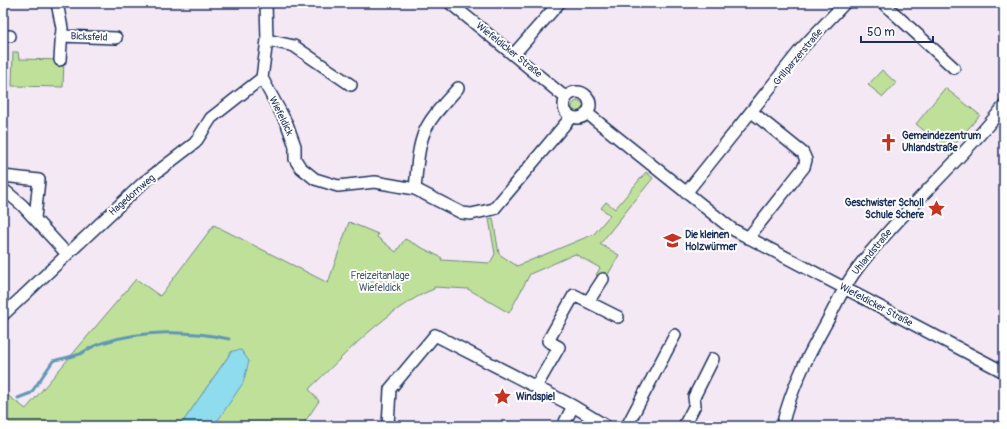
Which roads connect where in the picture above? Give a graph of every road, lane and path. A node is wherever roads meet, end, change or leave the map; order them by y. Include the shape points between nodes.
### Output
1 (57, 3) edge
2 (266, 3) edge
3 (450, 3) edge
4 (559, 3) edge
5 (845, 3) edge
6 (888, 5) edge
7 (62, 36) junction
8 (116, 38) dead end
9 (267, 40) junction
10 (514, 54) junction
11 (60, 60) dead end
12 (954, 68) dead end
13 (262, 78) junction
14 (352, 85) dead end
15 (458, 88) dead end
16 (566, 98) junction
17 (1004, 106) edge
18 (752, 112) junction
19 (588, 114) junction
20 (571, 117) junction
21 (3, 176) edge
22 (3, 189) edge
23 (415, 189) junction
24 (686, 193) junction
25 (35, 218) junction
26 (748, 238) junction
27 (67, 254) junction
28 (603, 279) dead end
29 (844, 288) junction
30 (588, 302) junction
31 (3, 315) edge
32 (618, 317) dead end
33 (675, 336) dead end
34 (713, 359) dead end
35 (1004, 372) edge
36 (536, 387) junction
37 (573, 406) junction
38 (388, 426) edge
39 (563, 426) edge
40 (606, 426) edge
41 (627, 426) edge
42 (684, 426) edge
43 (782, 426) edge

1 - 7 street, Bicksfeld
2 - 9 street
3 - 10 street, Wiefeldicker Straße
4 - 10 street
5 - 18 street, Grillparzerstraße via 801,49
6 - 12 street
7 - 8 street, Bicksfeld
7 - 11 street, Bicksfeld
9 - 13 street
9 - 14 street via 299,49
10 - 16 street, Wiefeldicker Straße
13 - 23 street, Wiefeldick via 287,124 295,146 295,158 308,174 315,179 338,186 375,182
13 - 27 street, Hagedornweg via 215,115 195,143 144,182
15 - 23 street via 423,134
16 - 19 street via 576,92 586,95 591,103
16 - 20 street via 565,111
17 - 29 street, Uhlandstraße via 972,144 863,260
18 - 24 street, Grillparzerstraße
18 - 26 street via 803,153 806,160 804,167
19 - 20 street via 580,119
19 - 24 street, Wiefeldicker Straße
20 - 23 street, Wiefeldick via 494,209 472,214 462,213
21 - 25 street via 39,180
22 - 25 street
24 - 26 street, Wiefeldicker Straße via 732,229
25 - 27 street
26 - 29 street, Wiefeldicker Straße
27 - 31 street, Hagedornweg
28 - 30 street
29 - 35 street, Wiefeldicker Straße
29 - 43 street, Uhlandstraße via 799,374
30 - 32 street
30 - 36 street via 574,295 548,341 559,346
33 - 41 street
34 - 42 street via 694,397 694,405
36 - 37 street
36 - 38 street via 435,335 390,389
37 - 39 street
37 - 40 street

